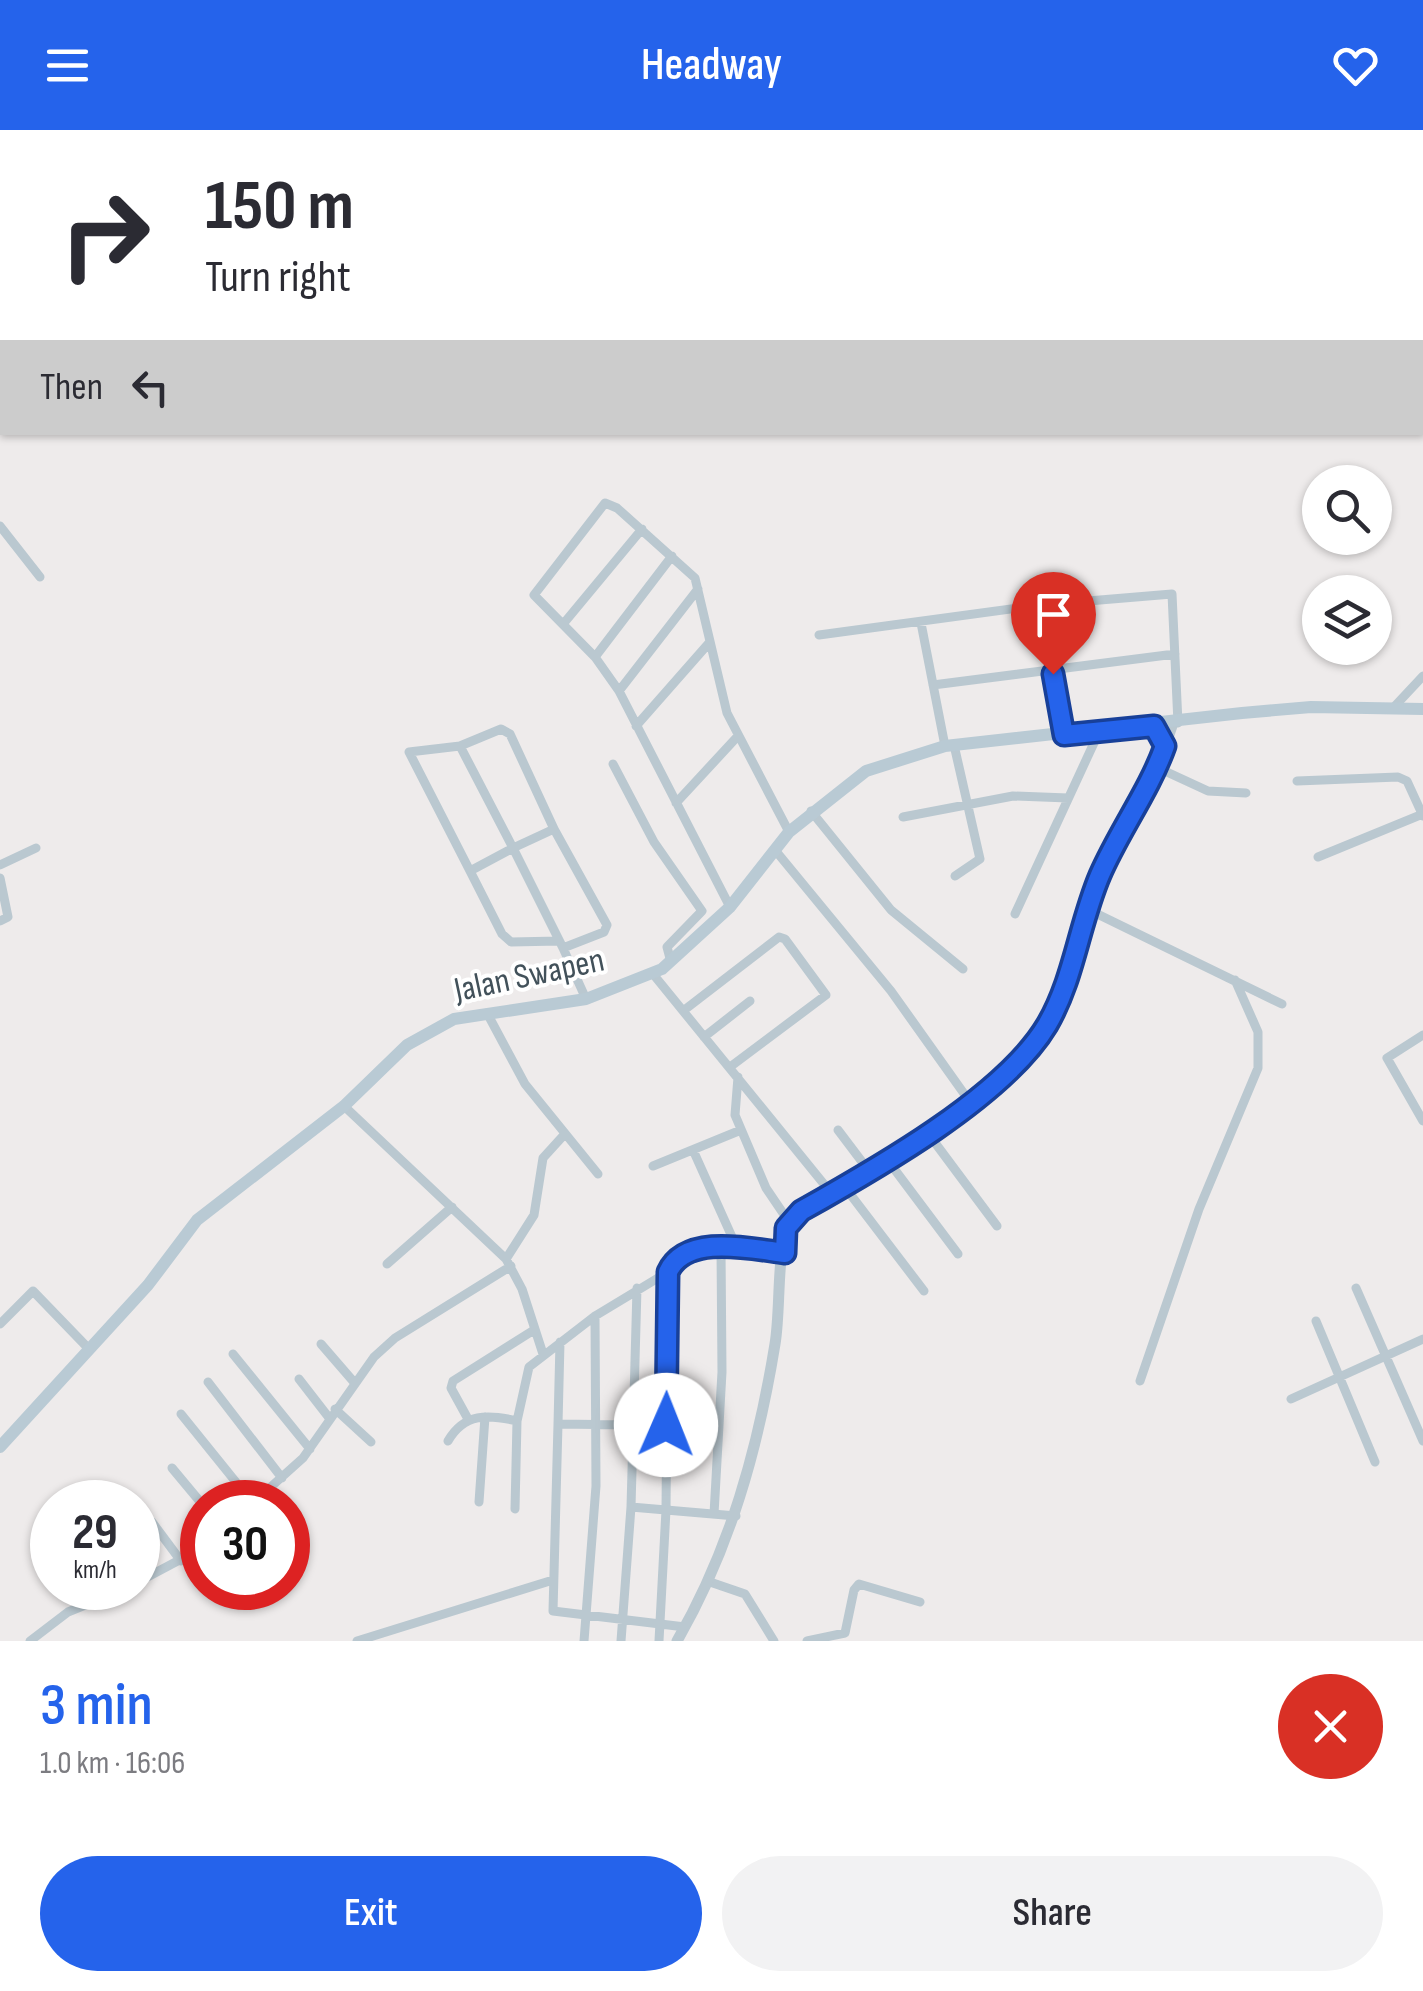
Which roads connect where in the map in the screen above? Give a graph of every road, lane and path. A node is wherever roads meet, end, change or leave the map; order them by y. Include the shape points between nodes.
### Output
1 (0, 526) edge
2 (642, 530) junction
3 (672, 556) junction
4 (40, 577) dead end
5 (698, 589) junction
6 (1040, 604) junction
7 (564, 623) junction
8 (921, 624) junction
9 (820, 636) dead end
10 (710, 643) junction
11 (1176, 654) junction
12 (595, 657) junction
13 (1052, 669) junction
14 (1423, 676) edge
15 (933, 685) junction
16 (619, 690) junction
17 (1394, 707) junction
18 (1423, 709) edge
19 (1176, 723) junction
20 (636, 726) junction
21 (1154, 726) junction
22 (1099, 732) junction
23 (1064, 735) junction
24 (737, 738) junction
25 (460, 746) junction
26 (950, 746) junction
27 (1165, 746) junction
28 (612, 764) dead end
29 (1156, 767) junction
30 (1297, 781) dead end
31 (1246, 793) dead end
32 (1068, 798) junction
33 (676, 802) junction
34 (967, 804) junction
35 (811, 812) junction
36 (1423, 815) edge
37 (903, 817) dead end
38 (554, 829) junction
39 (789, 832) junction
40 (36, 848) dead end
41 (513, 848) junction
42 (775, 850) junction
43 (1318, 857) dead end
44 (0, 865) edge
45 (470, 871) junction
46 (956, 876) dead end
47 (0, 878) edge
48 (730, 907) junction
49 (1087, 909) junction
50 (1014, 914) dead end
51 (0, 920) edge
52 (561, 945) junction
53 (671, 962) junction
54 (963, 969) dead end
55 (653, 974) junction
56 (1235, 980) junction
57 (586, 1000) junction
58 (750, 1000) dead end
59 (1282, 1004) dead end
60 (683, 1011) junction
61 (486, 1013) junction
62 (1423, 1036) edge
63 (704, 1037) junction
64 (730, 1067) junction
65 (738, 1077) junction
66 (970, 1102) junction
67 (344, 1106) junction
68 (1423, 1120) edge
69 (742, 1130) junction
70 (838, 1130) dead end
71 (927, 1132) junction
72 (563, 1136) junction
73 (693, 1150) junction
74 (886, 1158) junction
75 (654, 1166) dead end
76 (869, 1171) junction
77 (598, 1174) dead end
78 (844, 1186) junction
79 (832, 1194) junction
80 (452, 1207) junction
81 (789, 1222) junction
82 (997, 1226) dead end
83 (721, 1248) junction
84 (737, 1248) junction
85 (785, 1253) junction
86 (958, 1254) dead end
87 (508, 1262) junction
88 (387, 1264) dead end
89 (668, 1272) junction
90 (638, 1288) junction
91 (1356, 1288) dead end
92 (924, 1291) dead end
93 (595, 1316) junction
94 (1316, 1321) dead end
95 (0, 1324) edge
96 (534, 1330) junction
97 (1423, 1339) edge
98 (560, 1342) junction
99 (321, 1344) dead end
100 (89, 1350) junction
101 (233, 1354) dead end
102 (543, 1354) junction
103 (1386, 1356) junction
104 (1340, 1377) junction
105 (299, 1379) dead end
106 (353, 1381) junction
107 (1140, 1381) dead end
108 (208, 1382) dead end
109 (1291, 1399) dead end
110 (181, 1414) dead end
111 (332, 1414) junction
112 (484, 1417) junction
113 (468, 1419) junction
114 (517, 1421) junction
115 (558, 1424) junction
116 (634, 1426) junction
117 (596, 1427) junction
118 (448, 1441) dead end
119 (1423, 1441) edge
120 (371, 1442) dead end
121 (0, 1447) edge
122 (310, 1449) junction
123 (1376, 1462) dead end
124 (172, 1468) dead end
125 (282, 1478) junction
126 (182, 1480) edge
127 (235, 1480) edge
128 (280, 1480) edge
129 (479, 1502) dead end
130 (631, 1508) junction
131 (515, 1510) dead end
132 (666, 1510) junction
133 (714, 1514) junction
134 (736, 1516) junction
135 (160, 1532) edge
136 (180, 1558) edge
137 (553, 1580) junction
138 (710, 1582) junction
139 (920, 1602) dead end
140 (73, 1610) edge
141 (585, 1617) junction
142 (623, 1621) junction
143 (660, 1624) junction
144 (685, 1627) junction
145 (30, 1641) edge
146 (357, 1641) edge
147 (584, 1641) edge
148 (621, 1641) edge
149 (659, 1641) edge
150 (677, 1641) edge
151 (774, 1641) edge
152 (807, 1641) edge

1 - 4 street
2 - 3 street
2 - 7 street
2 - 7 street via 612,504 602,506 534,592
3 - 5 street via 690,570
3 - 12 street
5 - 10 street
5 - 16 street
6 - 8 street
6 - 11 street via 1172,594
6 - 13 street
7 - 12 street
8 - 9 street
8 - 15 street
10 - 20 street
10 - 24 street
11 - 13 street
11 - 19 street
12 - 16 street
13 - 15 street
13 - 23 street
14 - 17 street
15 - 26 street
16 - 20 street
17 - 18 main road, Jalan Swapen
17 - 19 main road, Jalan Swapen via 1288,708
19 - 21 main road, Jalan Swapen
19 - 27 street
20 - 33 street
21 - 22 main road, Jalan Swapen
21 - 27 street
22 - 23 main road, Jalan Swapen
22 - 32 street
23 - 26 main road, Jalan Swapen
24 - 33 street
24 - 39 street
25 - 38 street via 507,730
25 - 41 street
25 - 45 street via 408,752
26 - 34 street
26 - 35 main road, Jalan Swapen via 866,771
27 - 29 street
28 - 53 street via 702,911 668,946
29 - 31 street via 1208,791
29 - 49 street
30 - 36 street via 1398,777 1407,781
32 - 34 street via 1032,795
32 - 50 street
33 - 48 street
34 - 37 street
34 - 46 street via 980,862
35 - 39 main road, Jalan Swapen
35 - 54 street via 891,910
36 - 43 street
38 - 41 street
38 - 52 street via 607,928
39 - 42 main road, Jalan Swapen
40 - 44 street
41 - 45 street
41 - 52 street
42 - 48 main road, Jalan Swapen
42 - 66 street via 891,990
45 - 52 street via 507,940
47 - 51 street via 10,909
48 - 53 main road, Jalan Swapen
49 - 56 street
49 - 66 street via 1048,1024 1020,1060
52 - 57 street
53 - 55 main road, Jalan Swapen
55 - 57 main road, Jalan Swapen
55 - 60 street
56 - 59 street
56 - 107 street via 1258,1032 1258,1068 1199,1210
57 - 61 main road, Jalan Swapen
58 - 63 street
60 - 63 street
60 - 64 street via 785,938 826,996
61 - 67 main road, Jalan Swapen via 423,1034
61 - 72 street
62 - 68 street via 1387,1058
63 - 64 street
64 - 65 street
65 - 69 street via 734,1110
65 - 79 street
66 - 71 street
67 - 80 street
67 - 100 main road, Jalan Swapen via 205,1212
69 - 73 street
69 - 81 street via 770,1198
70 - 76 street
71 - 74 street
71 - 82 street
72 - 77 street
72 - 87 street via 543,1158 534,1215
73 - 75 street
73 - 84 street
74 - 76 street
74 - 86 street
76 - 78 street
78 - 79 street
78 - 92 street
79 - 81 street
80 - 87 street
80 - 88 street
81 - 85 street
83 - 84 street
83 - 89 street via 680,1258
83 - 133 street
84 - 85 street
85 - 134 street via 769,1383
87 - 96 street
87 - 106 street via 396,1338
89 - 90 street
89 - 132 street
90 - 93 street
90 - 116 street
91 - 103 street
93 - 98 street
93 - 117 street
94 - 104 street
95 - 100 street via 33,1291
96 - 102 street
96 - 113 street via 453,1380
97 - 103 street
98 - 102 street
98 - 115 street
99 - 106 street
100 - 121 main road, Jalan Swapen
101 - 122 street
102 - 114 street via 524,1376
103 - 104 street
103 - 119 street
104 - 109 street
104 - 123 street
105 - 111 street
106 - 111 street
108 - 125 street
110 - 127 street
111 - 120 street
111 - 122 street
112 - 113 street
112 - 114 street
112 - 129 street
113 - 118 street
114 - 131 street
115 - 117 street
115 - 137 street
116 - 117 street
116 - 130 street
117 - 141 street
122 - 125 street
124 - 126 street
125 - 128 street
130 - 132 street
130 - 142 street
132 - 133 street
132 - 143 street
133 - 134 street
134 - 138 street
135 - 136 street
137 - 141 street via 553,1611
137 - 146 street
138 - 144 street
138 - 151 street via 745,1594
139 - 152 street via 859,1584 845,1633
140 - 145 street
141 - 142 street
141 - 147 street
142 - 143 street
142 - 148 street
143 - 144 street
143 - 149 street
144 - 150 street

